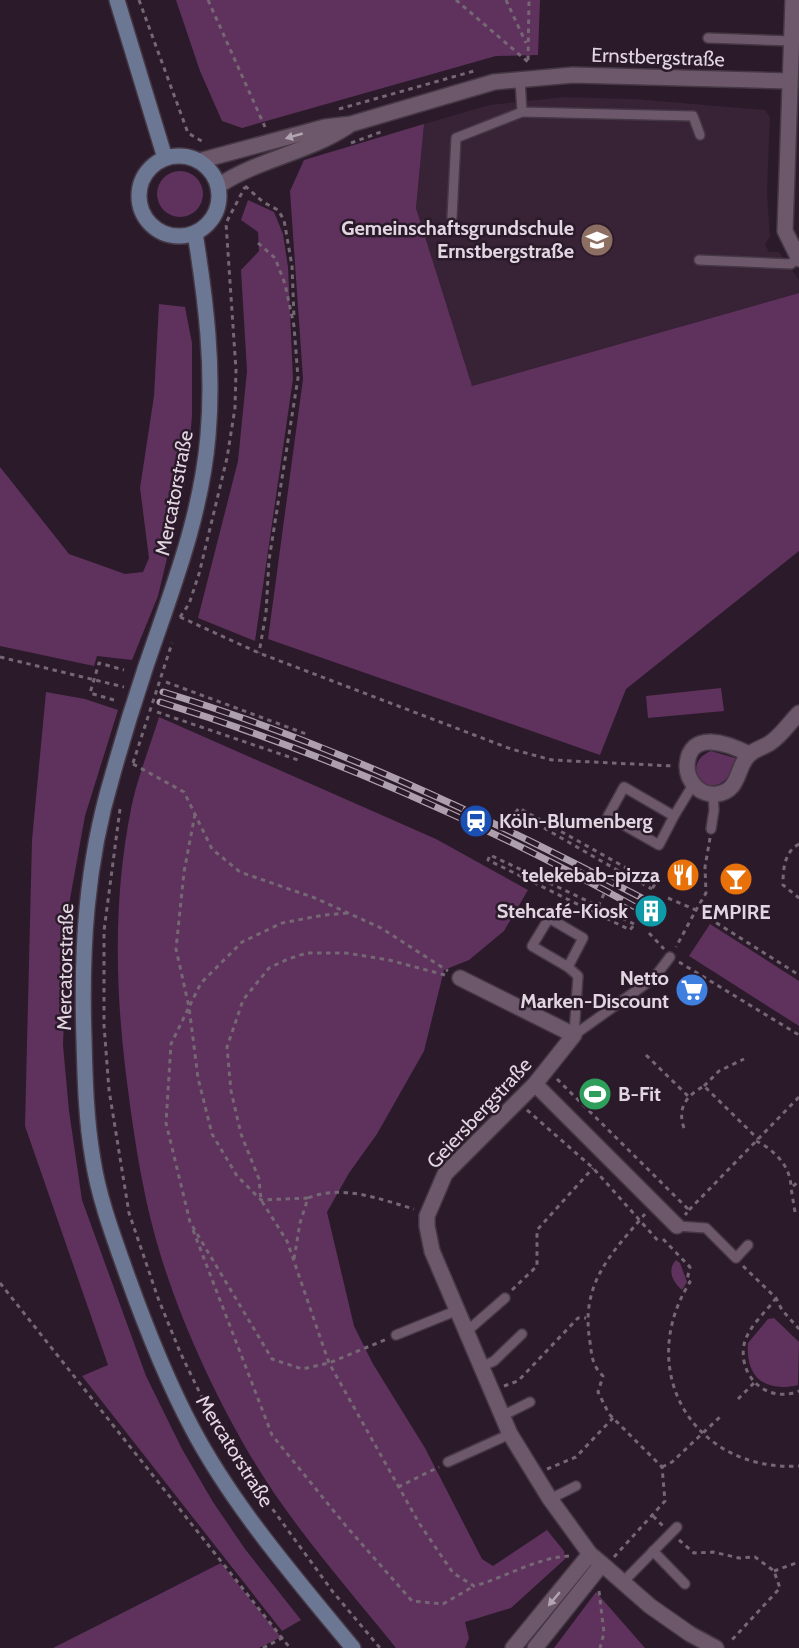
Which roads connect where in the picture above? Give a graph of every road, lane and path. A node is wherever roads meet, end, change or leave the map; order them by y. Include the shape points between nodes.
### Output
1 (117, 0) edge
2 (139, 0) edge
3 (208, 0) edge
4 (456, 0) edge
5 (506, 0) edge
6 (529, 0) edge
7 (793, 0) edge
8 (795, 24) edge
9 (708, 38) dead end
10 (791, 41) junction
11 (526, 45) junction
12 (520, 79) junction
13 (789, 81) junction
14 (522, 112) junction
15 (351, 124) junction
16 (267, 129) dead end
17 (392, 129) dead end
18 (700, 135) dead end
19 (212, 143) dead end
20 (347, 145) dead end
21 (165, 158) junction
22 (199, 161) junction
23 (255, 182) dead end
24 (218, 186) junction
25 (246, 187) junction
26 (452, 217) dead end
27 (195, 233) junction
28 (258, 243) dead end
29 (798, 258) edge
30 (699, 260) dead end
31 (294, 326) junction
32 (180, 617) junction
33 (176, 628) dead end
34 (173, 639) dead end
35 (259, 653) junction
36 (0, 657) edge
37 (124, 670) dead end
38 (94, 679) junction
39 (166, 682) dead end
40 (125, 687) dead end
41 (114, 700) dead end
42 (157, 712) dead end
43 (799, 713) edge
44 (309, 735) dead end
45 (749, 754) junction
46 (301, 761) dead end
47 (133, 764) junction
48 (687, 769) junction
49 (130, 774) dead end
50 (694, 786) junction
51 (713, 794) junction
52 (121, 805) dead end
53 (195, 814) junction
54 (674, 816) junction
55 (711, 829) joint
56 (799, 844) edge
57 (617, 870) junction
58 (612, 879) dead end
59 (604, 894) dead end
60 (668, 898) dead end
61 (799, 898) edge
62 (598, 906) junction
63 (696, 910) junction
64 (348, 914) junction
65 (649, 933) dead end
66 (670, 957) junction
67 (568, 967) junction
68 (799, 975) edge
69 (460, 978) junction
70 (189, 1007) junction
71 (574, 1035) junction
72 (799, 1035) edge
73 (646, 1055) dead end
74 (744, 1059) dead end
75 (548, 1069) junction
76 (535, 1084) junction
77 (704, 1086) junction
78 (688, 1096) junction
79 (799, 1097) edge
80 (518, 1100) junction
81 (684, 1128) dead end
82 (757, 1140) junction
83 (593, 1168) junction
84 (799, 1181) edge
85 (791, 1188) junction
86 (308, 1198) junction
87 (261, 1200) junction
88 (656, 1201) junction
89 (799, 1201) edge
90 (794, 1202) junction
91 (414, 1209) dead end
92 (689, 1210) junction
93 (795, 1212) dead end
94 (640, 1220) junction
95 (190, 1222) junction
96 (677, 1226) junction
97 (663, 1239) dead end
98 (660, 1243) dead end
99 (748, 1245) dead end
100 (736, 1258) junction
101 (293, 1261) junction
102 (0, 1283) edge
103 (505, 1298) joint
104 (776, 1298) junction
105 (458, 1310) junction
106 (586, 1318) junction
107 (799, 1329) edge
108 (466, 1332) junction
109 (522, 1334) dead end
110 (396, 1335) joint
111 (329, 1363) junction
112 (481, 1367) junction
113 (754, 1383) junction
114 (491, 1390) junction
115 (799, 1391) edge
116 (738, 1399) dead end
117 (530, 1402) dead end
118 (502, 1416) junction
119 (721, 1416) dead end
120 (613, 1418) junction
121 (703, 1433) junction
122 (510, 1434) junction
123 (448, 1462) joint
124 (799, 1466) edge
125 (662, 1467) junction
126 (535, 1475) junction
127 (576, 1486) dead end
128 (398, 1487) junction
129 (549, 1499) junction
130 (677, 1527) dead end
131 (653, 1551) junction
132 (694, 1553) dead end
133 (571, 1556) dead end
134 (600, 1562) junction
135 (799, 1562) edge
136 (774, 1571) junction
137 (623, 1582) junction
138 (685, 1584) dead end
139 (474, 1586) junction
140 (598, 1586) dead end
141 (284, 1637) junction
142 (263, 1648) edge
143 (290, 1648) edge
144 (352, 1648) edge
145 (380, 1648) edge
146 (513, 1648) edge
147 (535, 1648) edge
148 (600, 1648) edge
149 (716, 1648) edge
150 (725, 1648) edge

1 - 21 main road
2 - 19 path via 188,133 202,143
3 - 16 path
4 - 11 path via 528,62
5 - 11 path
6 - 11 path
7 - 8 street
8 - 10 street
9 - 10 lane
10 - 13 street
12 - 13 street, Ernstbergstraße via 573,75
12 - 14 lane
12 - 15 street, Ernstbergstraße via 467,88
13 - 29 street via 785,231
14 - 18 lane via 693,116
14 - 26 lane via 456,138
15 -> 22 street, Ernstbergstraße via 325,127
15 - 24 street, Ernstbergstraße via 330,138 236,174
17 - 20 path
21 - 22 main road via 185,156
21 - 27 main road via 153,165 139,189 145,218 168,235
22 - 24 main road via 212,173
23 - 25 path
24 - 27 main road via 218,206 212,219
25 - 31 path via 278,210 284,220 292,266
25 - 32 path via 226,223 235,408 199,574
27 - 144 main road, Mercatorstraße via 208,311 208,436 189,544 110,782 88,890 82,993 93,1161 113,1236 138,1305 160,1364 194,1432 276,1552
28 - 31 path via 275,258
29 - 30 lane via 791,264
31 - 35 path via 298,378 269,560
32 - 33 path
32 - 35 path
34 - 47 path
35 - 48 path via 511,749 552,760
36 - 38 path
37 - 38 path via 99,663
38 - 40 path
38 - 41 path via 90,693
39 - 44 path
42 - 46 path
43 - 45 street via 772,742
45 - 48 street via 722,742 705,742 691,753
45 - 51 street via 732,786
47 - 49 path
47 - 53 path via 184,792
48 - 50 street
50 - 51 street
50 - 54 lane
51 - 55 lane
52 - 145 path via 104,931 104,1025 108,1090 129,1213 171,1330 223,1441 326,1583
53 - 64 path via 212,849 240,872
53 - 70 path via 176,950
54 - 54 lane via 659,845 608,816 624,788
55 - 63 path via 705,867 706,893
56 - 61 path via 792,848 783,867 783,885
57 - 57 path via 653,889 655,884 519,808 516,812
57 - 58 path
59 - 62 path
60 - 63 path
62 - 62 path via 634,924 630,930 488,860 490,855
63 - 66 path
63 - 68 path
64 - 69 path via 381,928
64 - 70 path via 282,923 242,942 201,983
65 - 66 path
66 - 71 lane, Geiersbergstraße via 654,978
66 - 72 path
67 - 67 lane via 532,946 549,918 583,938
67 - 71 lane via 578,975
69 - 71 street
69 - 87 path via 346,953 308,953 269,968 243,1000 227,1047 231,1091 241,1134 259,1179
70 - 87 path via 198,1078 212,1134 237,1176
70 - 95 path via 171,1044 166,1123
71 - 75 street, Geiersbergstraße
73 - 78 path
74 - 77 path via 719,1071
75 - 76 street, Geiersbergstraße
75 - 92 path
76 - 80 street, Geiersbergstraße
76 - 88 street
77 - 78 path
77 - 82 path
78 - 81 path via 681,1113
79 - 82 path
80 - 83 path
80 - 105 street, Geiersbergstraße via 446,1174 427,1216 432,1251
82 - 85 path via 788,1168
82 - 92 path
83 - 94 path
83 - 103 path via 537,1230 537,1266
84 - 85 path
85 - 90 path
86 - 87 path
86 - 91 path via 325,1191 355,1192
86 - 101 path
87 - 101 path via 287,1241
88 - 94 path
88 - 96 street
89 - 90 path
90 - 93 path
92 - 96 path
94 - 98 path
94 - 106 path via 605,1263
95 - 111 path via 272,1359 302,1369
95 - 139 path via 272,1435 412,1601 443,1604
96 - 100 lane via 706,1228
97 - 121 path via 690,1267 690,1282 670,1324 668,1363 679,1400
99 - 100 lane
100 - 104 path
101 - 111 path
102 - 141 path
103 - 108 lane
104 - 107 path
104 - 113 path via 747,1335 744,1345 745,1369
105 - 108 street, Geiersbergstraße
105 - 110 lane
106 - 114 path via 578,1318 518,1381
106 - 120 path via 594,1366 603,1376 598,1392
108 - 112 street, Geiersbergstraße
109 - 112 lane via 494,1361
110 - 111 path
111 - 128 path
112 - 114 street, Geiersbergstraße
113 - 115 path via 779,1395
113 - 116 path
114 - 118 street, Geiersbergstraße
117 - 118 lane
118 - 122 street, Geiersbergstraße
119 - 121 path
120 - 125 path
120 - 126 path via 576,1457
121 - 124 path via 741,1458 771,1466
121 - 125 path
122 - 123 lane
122 - 126 street, Geiersbergstraße
123 - 128 path
125 - 134 path via 665,1501 616,1553
126 - 129 street, Geiersbergstraße
127 - 129 lane
128 - 139 path via 453,1573
129 - 134 street, Geiersbergstraße
130 - 131 lane
131 - 137 lane
131 - 138 lane
132 - 136 path via 754,1557
133 - 139 path via 550,1557
134 - 137 street, Geiersbergstraße
134 -> 146 street
134 - 147 street
135 - 136 path
136 - 150 path via 780,1588
137 - 149 street, Geiersbergstraße via 674,1623
140 - 148 path via 604,1633
141 - 142 path
141 - 143 path

